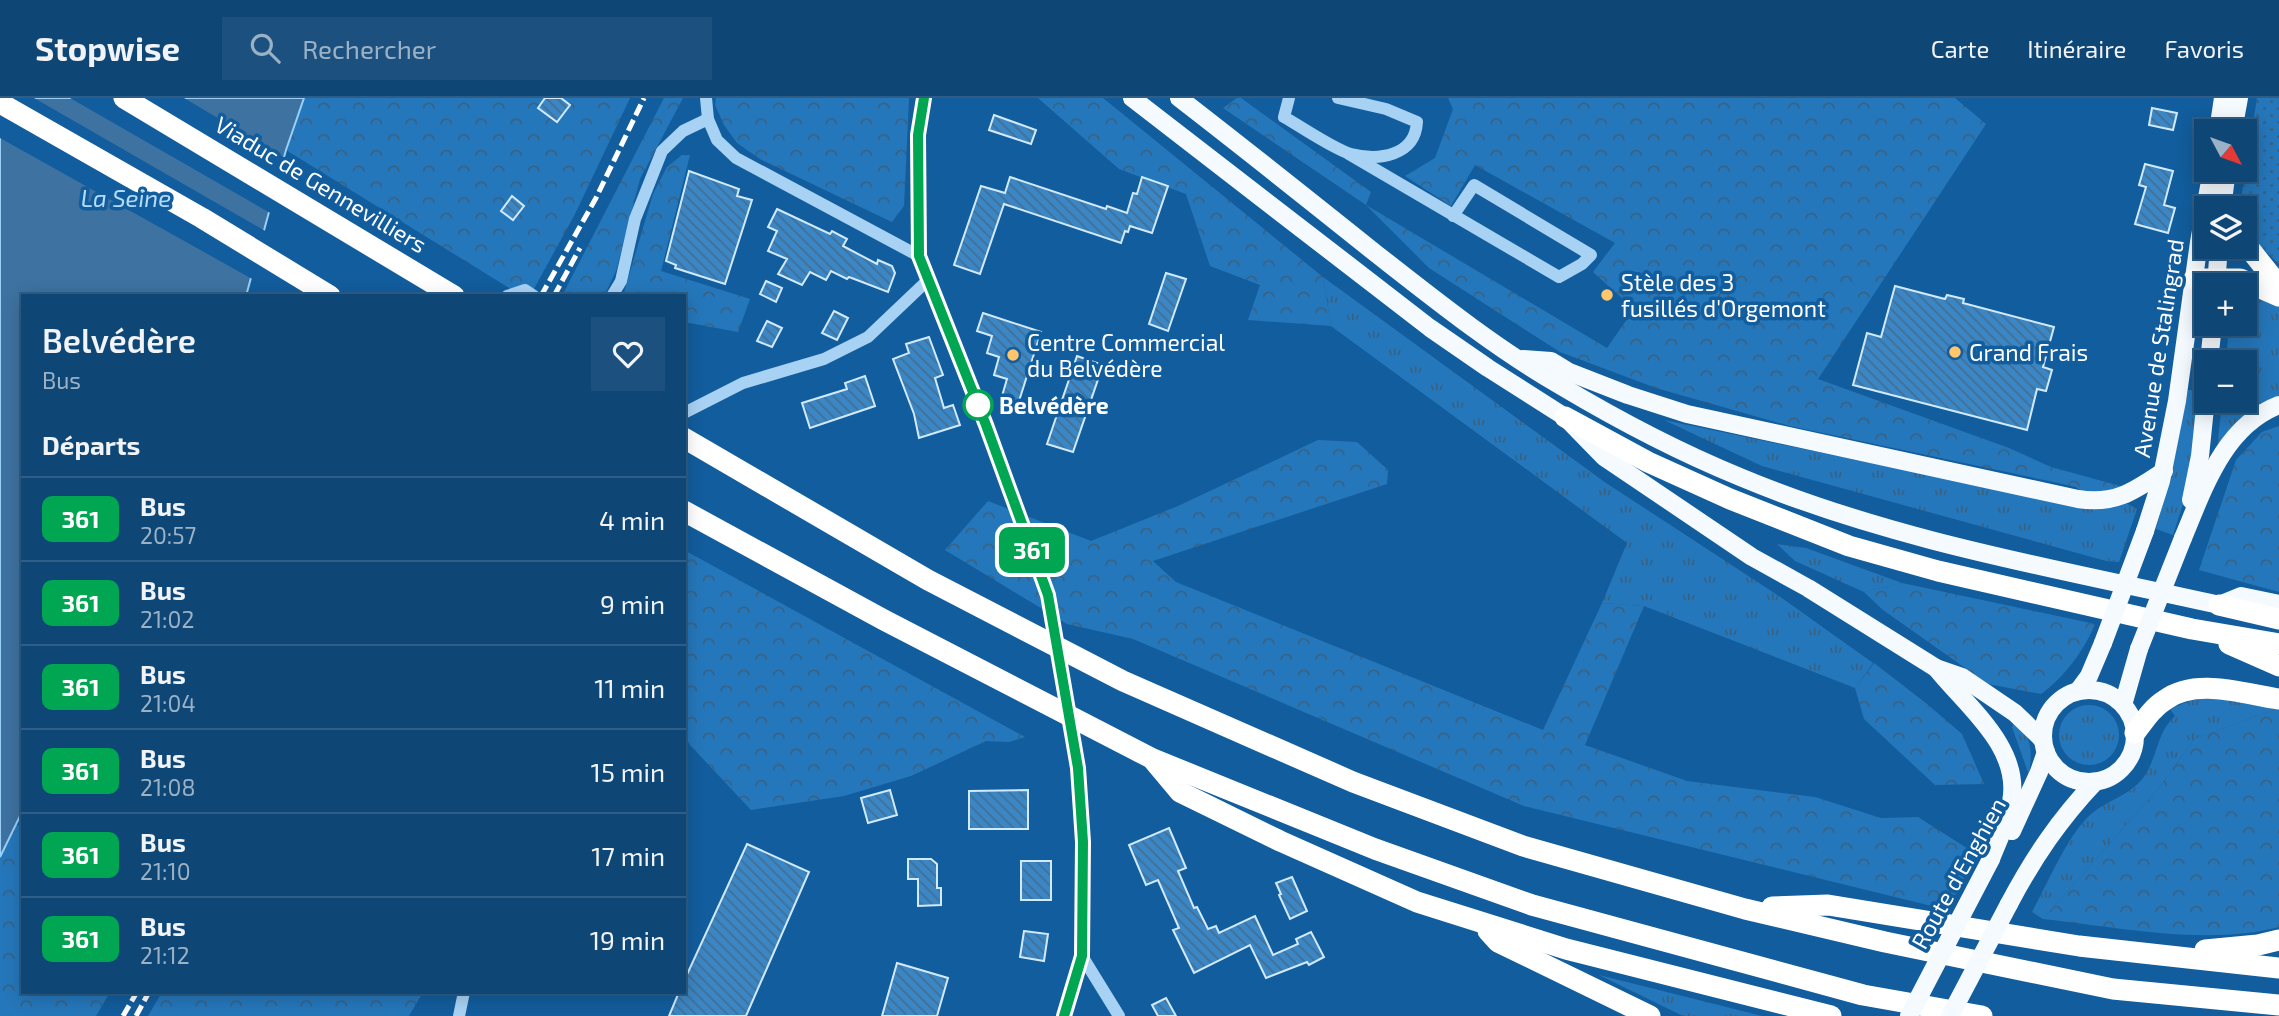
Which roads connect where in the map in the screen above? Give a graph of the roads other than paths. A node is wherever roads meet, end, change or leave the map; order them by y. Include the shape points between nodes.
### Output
1 (124, 98) edge
2 (706, 98) edge
3 (923, 98) edge
4 (1132, 98) edge
5 (1180, 98) edge
6 (1289, 98) edge
7 (1338, 98) edge
8 (2223, 98) edge
9 (2239, 98) edge
10 (0, 103) edge
11 (708, 119) junction
12 (2220, 119) edge
13 (2235, 119) edge
14 (1349, 154) junction
15 (2209, 182) edge
16 (1453, 216) junction
17 (919, 256) junction
18 (2257, 258) edge
19 (2193, 279) joint
20 (928, 280) junction
21 (2257, 286) edge
22 (2279, 286) edge
23 (327, 294) edge
24 (451, 294) edge
25 (514, 294) edge
26 (531, 294) edge
27 (613, 294) edge
28 (2279, 296) edge
29 (1520, 359) junction
30 (2279, 405) edge
31 (686, 412) edge
32 (2204, 413) edge
33 (1565, 417) junction
34 (686, 439) edge
35 (2164, 471) junction
36 (687, 512) edge
37 (2183, 538) junction
38 (1048, 595) tunnel mouth
39 (2279, 604) edge
40 (2219, 606) junction
41 (2279, 619) edge
42 (2192, 629) junction
43 (2279, 644) edge
44 (2279, 666) edge
45 (1936, 668) junction
46 (2078, 691) junction
47 (2279, 699) edge
48 (2123, 705) junction
49 (2135, 733) junction
50 (2044, 746) junction
51 (1153, 759) junction
52 (1078, 768) tunnel mouth
53 (2095, 782) junction
54 (1992, 859) junction
55 (1745, 909) junction
56 (1482, 924) junction
57 (2279, 940) edge
58 (2152, 953) junction
59 (1082, 956) junction
60 (2279, 968) edge
61 (464, 994) edge
62 (2279, 1005) edge
63 (459, 1016) edge
64 (1064, 1016) edge
65 (1119, 1016) edge
66 (1650, 1016) edge
67 (1831, 1016) edge
68 (1909, 1016) edge
69 (1950, 1016) edge
70 (1982, 1016) edge

1 - 24 highway, Viaduc de Gennevilliers
2 - 11 street
3 - 17 street via 918,135
4 - 33 main road via 1430,328
5 - 29 main road via 1415,284
6 - 14 street via 1284,117
7 - 14 street via 1417,122 1416,135 1407,148 1382,157
8 - 12 main road
9 - 13 main road
10 - 23 highway
11 - 17 street via 717,140 736,158
11 - 27 street via 683,131 662,151 635,219 621,281
14 - 16 street
15 - 19 main road, Avenue de Stalingrad
16 - 16 street via 1559,277 1591,255 1474,185
17 - 20 street
18 - 22 highway
19 - 35 main road, Avenue de Stalingrad
20 - 31 street via 868,337 824,359 743,383
20 - 38 street
21 - 28 highway
25 - 26 street via 525,290
29 - 35 main road via 1551,361 1628,395 1687,414 2094,502 2115,499
29 - 40 main road via 1642,430 1800,500 1901,534
30 - 37 main road via 2250,421 2224,452
32 - 37 main road
33 - 42 highway via 1648,462 1849,546
33 - 45 main road via 1604,457 1752,557
34 - 55 highway via 928,580 1123,681 1353,782 1523,846
35 - 46 main road, Avenue de Stalingrad, bridge via 2103,643
36 - 51 highway
37 - 48 main road, bridge via 2139,649
39 - 40 main road via 2241,596
40 - 41 highway
42 - 43 highway
42 - 44 highway
45 - 50 main road via 1962,677 2015,713
45 - 54 main road via 1990,729 2010,774 2011,802
46 - 48 main road via 2099,691
46 - 50 main road via 2052,709 2043,729
47 - 49 highway via 2213,689 2182,691 2166,698
48 - 49 main road
49 - 53 main road via 2127,762 2110,777
50 - 53 main road via 2050,762 2065,776
50 - 54 main road, Route d'Enghien via 2039,772 2008,840
51 - 56 highway via 1180,792 1417,902
51 - 70 highway via 1375,849 1532,905 1863,995
52 - 59 street
53 - 69 main road, bridge via 2052,831 2028,868
54 - 68 main road, Route d'Enghien, bridge
55 - 58 highway via 1828,905 2079,946
55 - 62 highway via 2113,989
56 - 66 highway via 1498,942
56 - 67 highway
57 - 58 highway
58 - 60 highway
59 - 64 street
59 - 65 street
61 - 63 street

